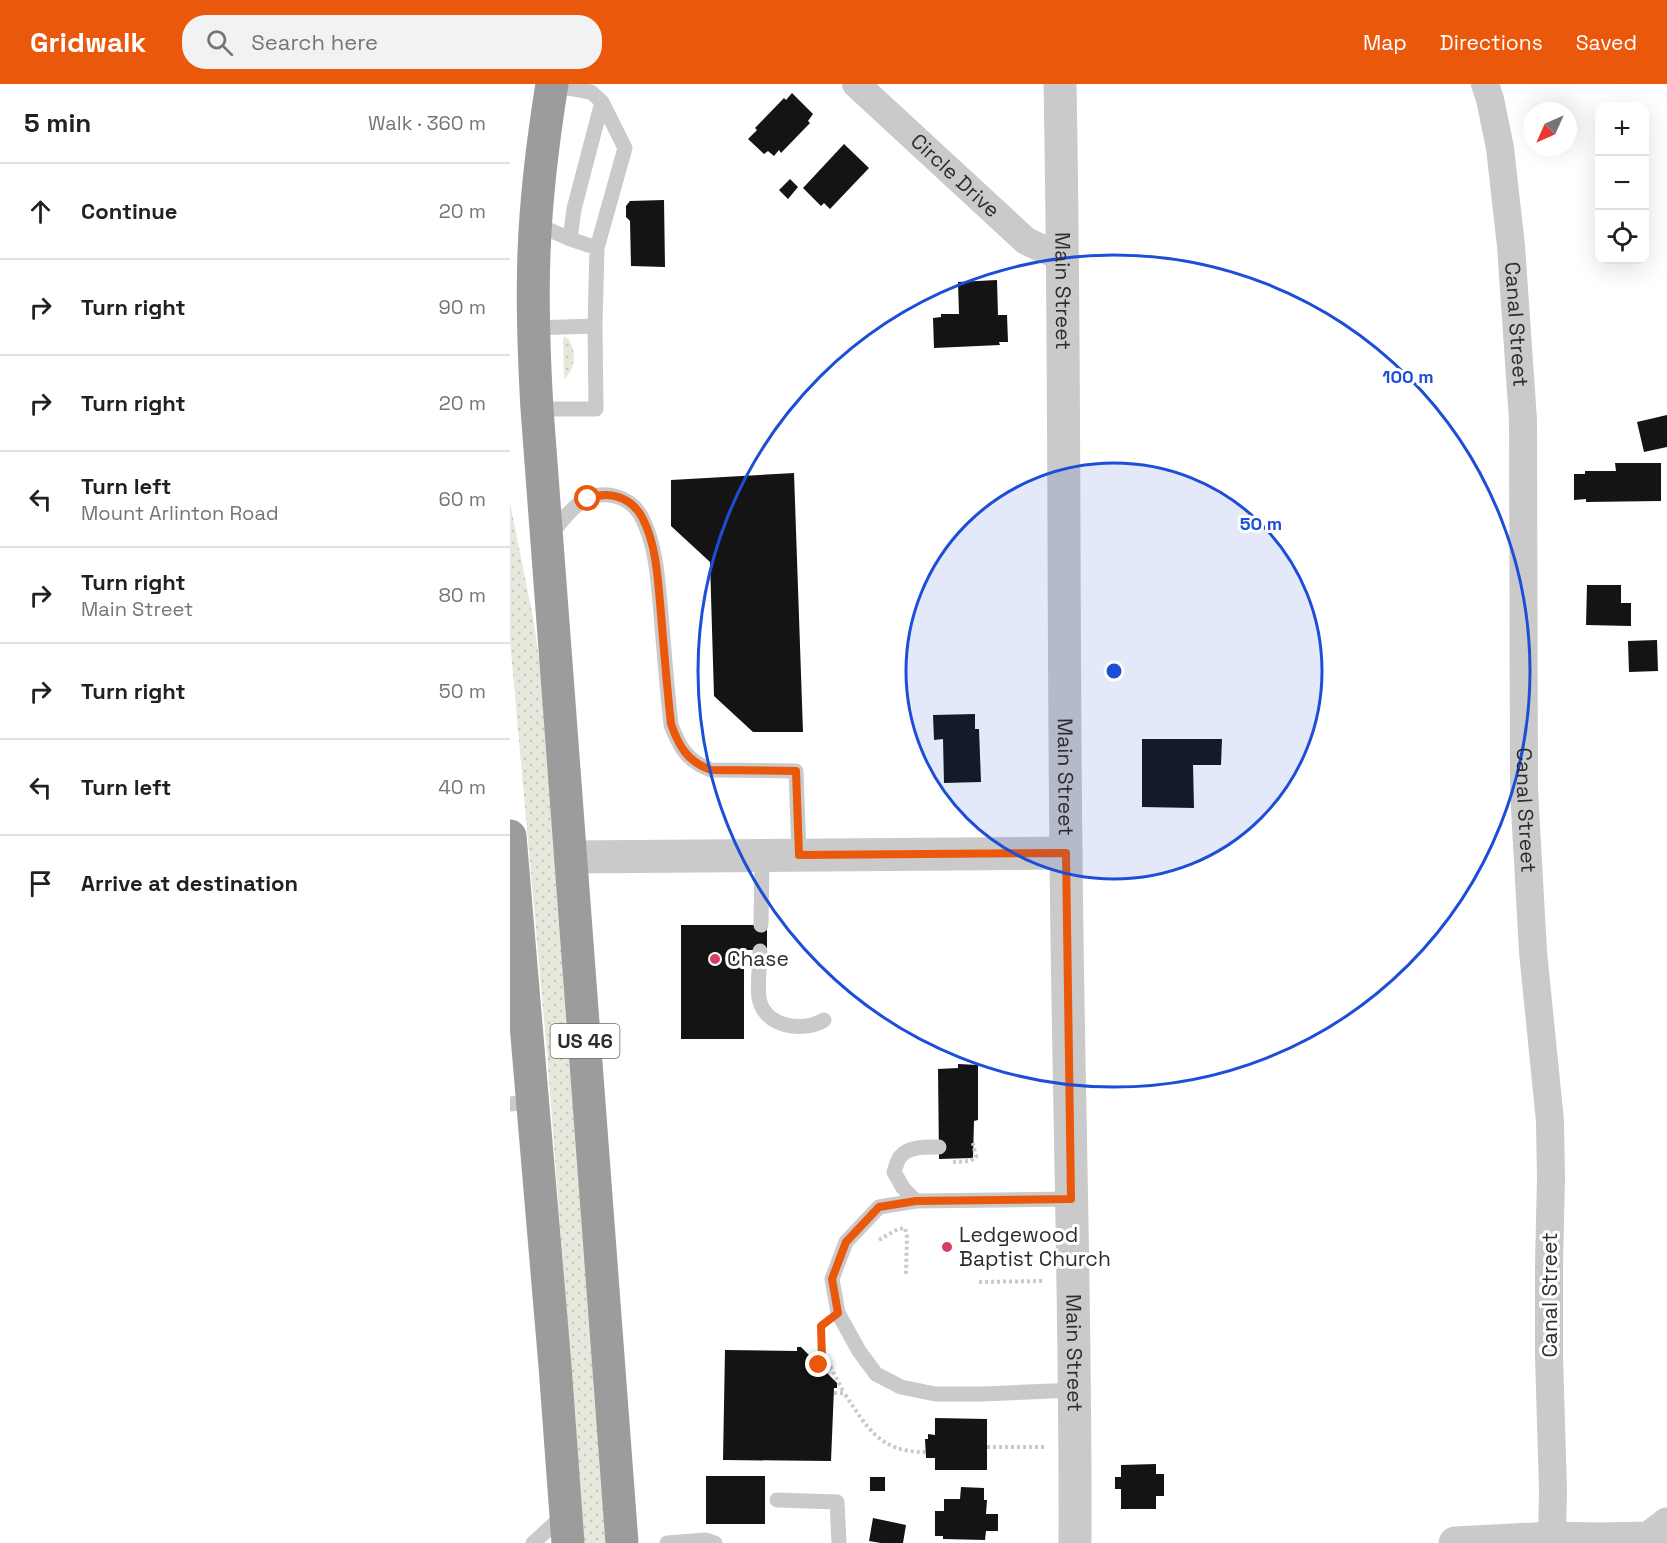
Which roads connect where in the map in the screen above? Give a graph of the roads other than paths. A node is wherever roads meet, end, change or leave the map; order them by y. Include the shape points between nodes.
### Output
1 (552, 84) edge
2 (856, 84) edge
3 (1060, 84) edge
4 (1485, 84) edge
5 (602, 102) junction
6 (536, 224) junction
7 (570, 239) junction
8 (597, 248) junction
9 (1063, 252) junction
10 (595, 326) junction
11 (533, 328) junction
12 (537, 409) junction
13 (546, 539) junction
14 (511, 850) edge
15 (1066, 853) junction
16 (799, 855) junction
17 (762, 856) junction
18 (571, 857) junction
19 (761, 925) dead end
20 (760, 951) dead end
21 (824, 1020) dead end
22 (521, 1103) edge
23 (939, 1147) dead end
24 (1071, 1199) junction
25 (921, 1201) junction
26 (1075, 1390) junction
27 (777, 1500) dead end
28 (567, 1528) edge
29 (1660, 1535) edge
30 (1552, 1538) junction
31 (533, 1543) edge
32 (622, 1543) edge
33 (667, 1543) edge
34 (715, 1543) edge
35 (839, 1543) edge
36 (1075, 1543) edge
37 (1455, 1543) edge

1 - 5 lane via 591,92
1 - 6 highway, US 46
2 - 9 street, Circle Drive via 1026,241 1050,252
3 - 9 street, Main Street
4 - 30 street, Canal Street via 1500,148 1523,420 1524,790 1533,952 1550,1120
5 - 7 lane
5 - 8 lane via 625,148
6 - 7 lane
6 - 11 highway, US 46
7 - 8 lane
8 - 10 lane
9 - 15 street, Main Street
10 - 11 lane
10 - 12 lane via 596,409
11 - 12 highway, US 46
12 - 13 highway, US 46
13 - 16 lane via 573,508 595,496 615,496 629,502 642,517 656,566 671,724 677,742 687,756 711,770 796,771
13 - 18 highway, US 46
14 - 22 highway, US 46
15 - 16 street
15 - 24 street, Main Street
16 - 17 street
17 - 18 street
17 - 19 lane
18 - 32 highway, US 46
20 - 21 lane via 759,998 768,1015 793,1026 815,1025
22 - 28 highway, US 46
23 - 25 lane via 905,1152 894,1172 903,1188
24 - 25 lane
24 - 26 street, Main Street
25 - 26 lane via 879,1207 846,1242 832,1279 838,1313 876,1374 901,1387 934,1394
26 - 36 street, Main Street
27 - 35 lane via 837,1502
28 - 31 lane
29 - 30 street
30 - 37 street
33 - 34 lane

